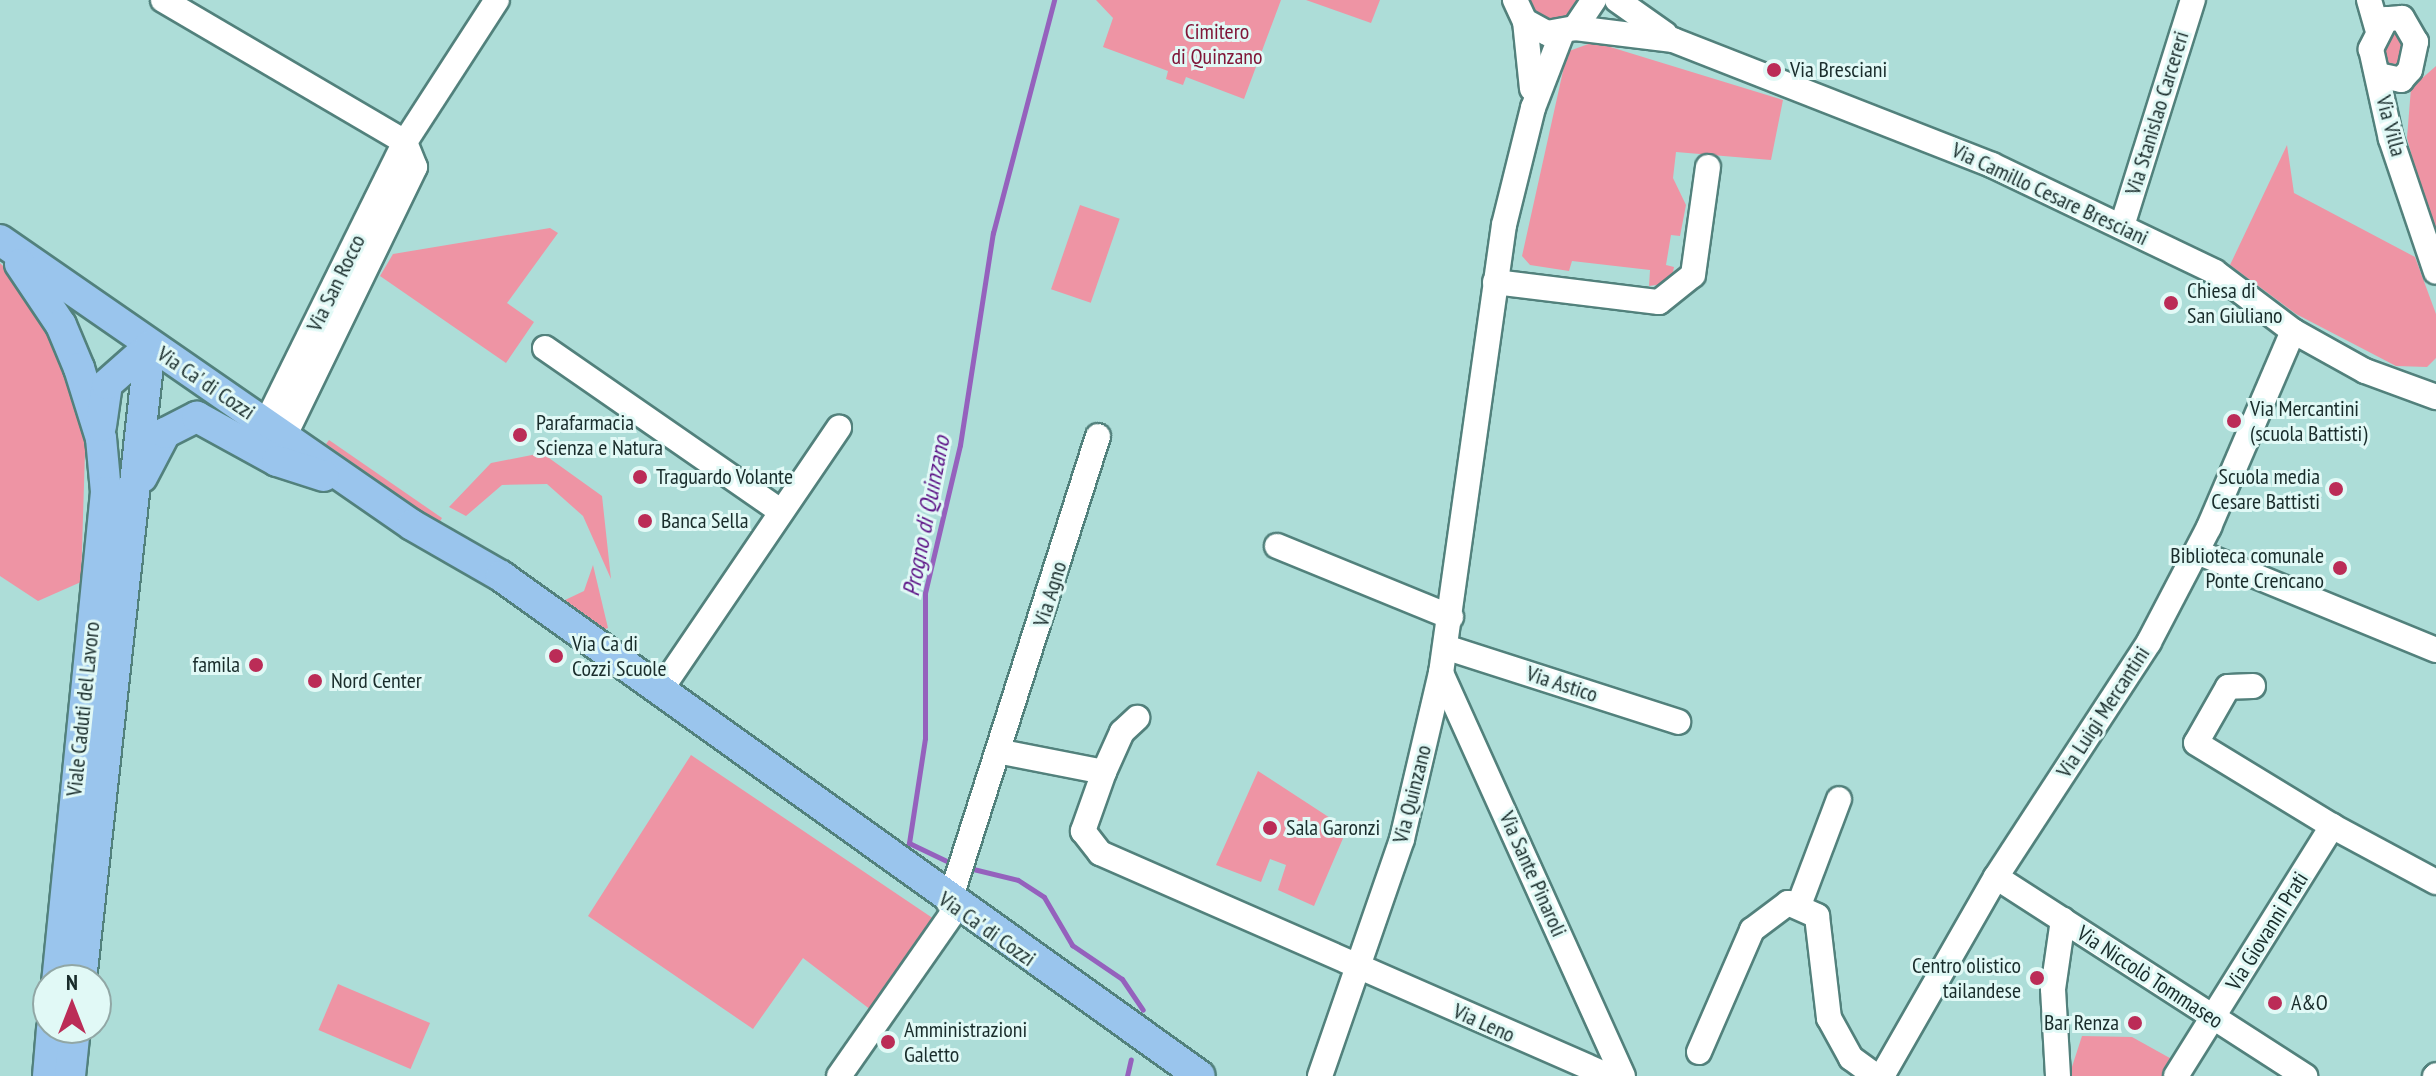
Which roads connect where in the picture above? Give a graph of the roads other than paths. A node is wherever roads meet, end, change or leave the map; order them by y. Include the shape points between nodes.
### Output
1 (163, 0) edge
2 (497, 0) edge
3 (1594, 0) edge
4 (1617, 0) edge
5 (2193, 0) edge
6 (1517, 7) edge
7 (2368, 9) edge
8 (2408, 9) edge
9 (1569, 30) junction
10 (1673, 40) junction
11 (2390, 78) junction
12 (1533, 108) junction
13 (405, 142) junction
14 (1708, 167) dead end
15 (2122, 226) junction
16 (2, 242) edge
17 (2436, 272) edge
18 (1495, 282) junction
19 (2293, 331) junction
20 (150, 346) junction
21 (545, 348) dead end
22 (2436, 379) edge
23 (2407, 388) junction
24 (2436, 397) edge
25 (282, 424) junction
26 (839, 428) dead end
27 (1098, 436) dead end
28 (101, 438) junction
29 (356, 487) junction
30 (780, 511) junction
31 (129, 516) junction
32 (412, 525) junction
33 (1277, 546) dead end
34 (2197, 552) junction
35 (1451, 617) junction
36 (1445, 647) junction
37 (2436, 650) edge
38 (1441, 673) junction
39 (2253, 686) dead end
40 (662, 688) junction
41 (1137, 718) dead end
42 (1678, 722) dead end
43 (1002, 752) junction
44 (1104, 772) junction
45 (775, 779) junction
46 (1839, 799) dead end
47 (2332, 826) junction
48 (1996, 877) junction
49 (2436, 882) edge
50 (954, 899) junction
51 (1799, 905) junction
52 (2063, 920) junction
53 (59, 964) edge
54 (83, 964) edge
55 (1360, 967) junction
56 (2213, 1018) junction
57 (51, 1044) edge
58 (73, 1044) edge
59 (1699, 1052) dead end
60 (48, 1076) edge
61 (70, 1076) edge
62 (839, 1076) edge
63 (1200, 1076) edge
64 (1320, 1076) edge
65 (1609, 1076) edge
66 (1623, 1076) edge
67 (1876, 1076) edge
68 (1882, 1076) edge
69 (2058, 1076) edge
70 (2176, 1076) edge
71 (2305, 1076) edge

1 - 13 street
2 - 13 street, Via San Rocco
3 - 9 street, Via Quinzano
4 - 10 street, Via Camillo Cesare Bresciani
5 - 15 street, Via Stanislao Carcereri
6 - 9 street, Via Quinzano
6 - 12 street, Via Quinzano
7 - 8 street, Via Villa
7 - 11 street, Via Villa via 2371,49
8 - 11 street, Via Villa via 2416,42
9 - 10 street, Via Camillo Cesare Bresciani
9 - 12 street, Via Quinzano
10 - 15 street, Via Camillo Cesare Bresciani via 1992,165
11 - 17 street, Via Villa via 2405,177
12 - 18 street, Via Quinzano
13 - 25 street, Via San Rocco
14 - 18 street via 1693,275 1659,302
15 - 19 street, Via Camillo Cesare Bresciani via 2215,272
16 - 20 main road, Via Ca' di Cozzi
16 - 28 main road, Viale Caduti del Lavoro via 61,325
18 - 35 street, Via Quinzano
19 - 23 street, Via Camillo Cesare Bresciani
19 - 34 street, Via Luigi Mercantini
20 - 25 main road, Via Ca' di Cozzi
20 - 28 main road, Viale Caduti del Lavoro via 107,384
20 - 31 main road, Viale Caduti del Lavoro
21 - 30 street
22 - 23 street
23 - 24 street, Via Camillo Cesare Bresciani
25 - 29 main road, Via Ca' di Cozzi
26 - 30 street
27 - 43 street, Via Agno
28 - 53 main road, Viale Caduti del Lavoro via 106,492
29 - 31 main road, Viale Caduti del Lavoro via 277,461 197,417 155,445
29 - 32 main road, Via Ca' di Cozzi
30 - 40 street
31 - 54 main road, Viale Caduti del Lavoro
32 - 40 main road, Via Ca' di Cozzi via 470,554
32 - 45 main road, Via Ca' di Cozzi via 458,569 689,732
33 - 35 street
34 - 37 street
34 - 48 street, Via Luigi Mercantini via 2149,642
35 - 36 street, Via Quinzano
36 - 38 street, Via Quinzano
36 - 42 street, Via Astico
38 - 55 street, Via Quinzano via 1402,839
38 - 66 street, Via Sante Pinaroli
39 - 47 street via 2228,687 2196,743
40 - 45 main road, Via Ca' di Cozzi
41 - 44 street via 1122,732
43 - 44 street
43 - 50 street, Via Agno
44 - 55 street via 1083,831 1100,853
45 - 50 main road, Via Ca' di Cozzi
46 - 51 street
47 - 49 street
47 - 56 street, Via Giovanni Prati
48 - 52 street, Via Niccolò Tommaseo
48 - 68 street, Via Luigi Mercantini
50 - 62 street, Via Agno
50 - 63 main road, Via Ca' di Cozzi
51 - 59 street via 1775,907 1752,930
51 - 67 street via 1817,916 1826,945 1833,1028 1851,1058
52 - 56 street, Via Niccolò Tommaseo
52 - 69 street via 2053,989
55 - 64 street, Via Quinzano
55 - 65 street, Via Leno
56 - 70 street, Via Giovanni Prati
56 - 71 street, Via Niccolò Tommaseo
57 - 60 main road
58 - 61 main road

